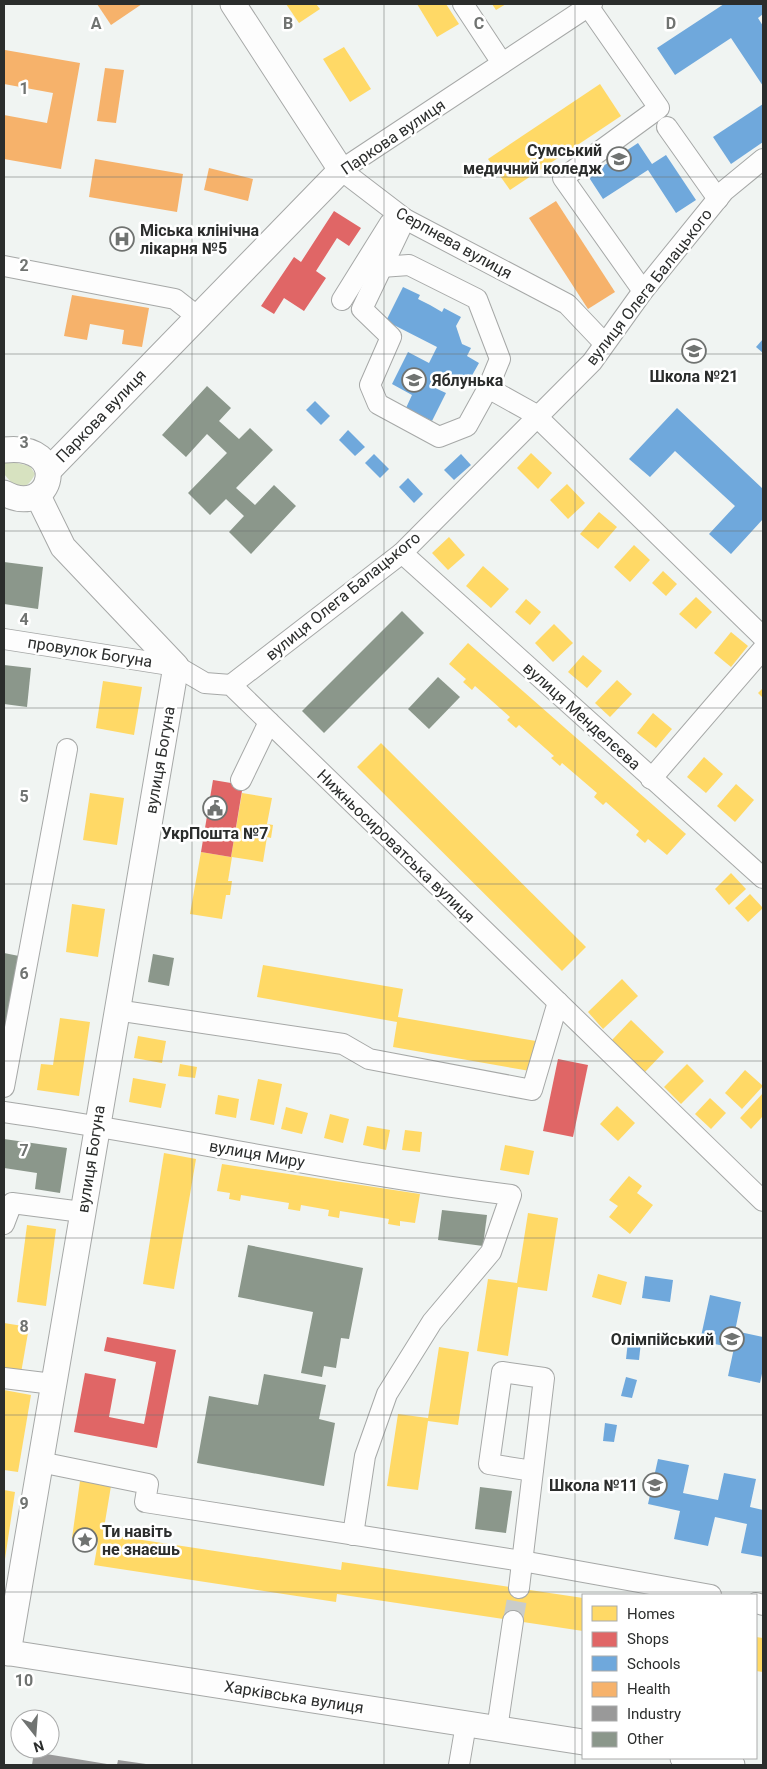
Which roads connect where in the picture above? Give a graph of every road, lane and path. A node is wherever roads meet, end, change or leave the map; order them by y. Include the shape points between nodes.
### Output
1 (232, 4) edge
2 (463, 4) edge
3 (590, 5) edge
4 (502, 64) junction
5 (667, 127) dead end
6 (763, 159) edge
7 (341, 170) junction
8 (718, 199) junction
9 (400, 216) junction
10 (4, 266) edge
11 (381, 267) junction
12 (643, 291) junction
13 (342, 300) dead end
14 (198, 317) junction
15 (604, 343) junction
16 (488, 388) junction
17 (537, 418) junction
18 (4, 450) edge
19 (49, 470) junction
20 (4, 493) edge
21 (38, 496) junction
22 (402, 553) junction
23 (763, 637) edge
24 (4, 639) edge
25 (763, 649) edge
26 (176, 666) junction
27 (231, 685) junction
28 (269, 722) junction
29 (67, 749) dead end
30 (652, 779) junction
31 (241, 780) dead end
32 (763, 878) edge
33 (558, 1002) junction
34 (116, 1010) junction
35 (4, 1087) edge
36 (4, 1112) edge
37 (96, 1126) junction
38 (763, 1201) edge
39 (82, 1212) junction
40 (4, 1224) edge
41 (4, 1378) edge
42 (53, 1384) junction
43 (40, 1462) junction
44 (533, 1471) junction
45 (352, 1535) junction
46 (522, 1561) junction
47 (519, 1588) tunnel mouth
48 (705, 1594) edge
49 (513, 1621) tunnel mouth
50 (6, 1652) edge
51 (466, 1724) junction
52 (497, 1728) junction
53 (582, 1742) edge
54 (690, 1759) edge
55 (459, 1765) edge
56 (732, 1765) edge

1 - 7 main road, Серпнева вулиця
2 - 4 street
3 - 4 street, Паркова вулиця
3 - 12 street via 659,108 563,178
4 - 7 street, Паркова вулиця
5 - 8 street
6 - 8 street, вулиця Олега Балацького
7 - 9 street, Серпнева вулиця
7 - 14 main road, Паркова вулиця
8 - 12 street, вулиця Олега Балацького
9 - 11 street
9 - 13 street
9 - 15 street, Серпнева вулиця via 567,304
10 - 14 street via 175,299
11 - 16 street via 408,265 477,299 500,359
11 - 16 street via 362,309 391,337 370,385 378,404 438,437 467,426
12 - 15 street, вулиця Олега Балацького
14 - 19 main road, Паркова вулиця
15 - 17 street, вулиця Олега Балацького via 592,362
16 - 17 street
17 - 22 street, вулиця Олега Балацького
17 - 23 street
18 - 19 main road via 33,453 44,460
19 - 21 main road via 46,486
20 - 21 main road via 22,500
21 - 26 main road via 63,548
22 - 27 street, вулиця Олега Балацького
22 - 30 street, вулиця Менделєєва
24 - 26 street, провулок Богуна
25 - 30 street
26 - 27 street via 205,683
26 - 34 main road, вулиця Богуна
27 - 28 street, Нижньосироватська вулиця
28 - 31 street
28 - 33 street, Нижньосироватська вулиця
29 - 35 street
30 - 32 street, вулиця Менделєєва
33 - 34 street via 532,1090 368,1059 343,1044
33 - 38 street, Нижньосироватська вулиця
34 - 37 main road, вулиця Богуна
36 - 37 street, вулиця Миру
37 - 39 main road, вулиця Богуна
37 - 45 street, вулиця Миру via 432,1186 511,1195 491,1252 432,1322 387,1394 365,1456
39 - 40 street via 12,1203
39 - 42 main road, вулиця Богуна
41 - 42 street
42 - 43 main road, вулиця Богуна
43 - 45 street via 148,1484 144,1502
43 - 50 main road, вулиця Богуна
44 - 44 street via 489,1464 502,1372 544,1378
44 - 46 street
45 - 46 street
46 - 47 street
46 - 48 street
49 - 52 street
50 - 51 main road, Харківська вулиця
51 - 52 main road, Харківська вулиця
51 - 55 street
52 - 53 main road, Харківська вулиця
54 - 56 main road

